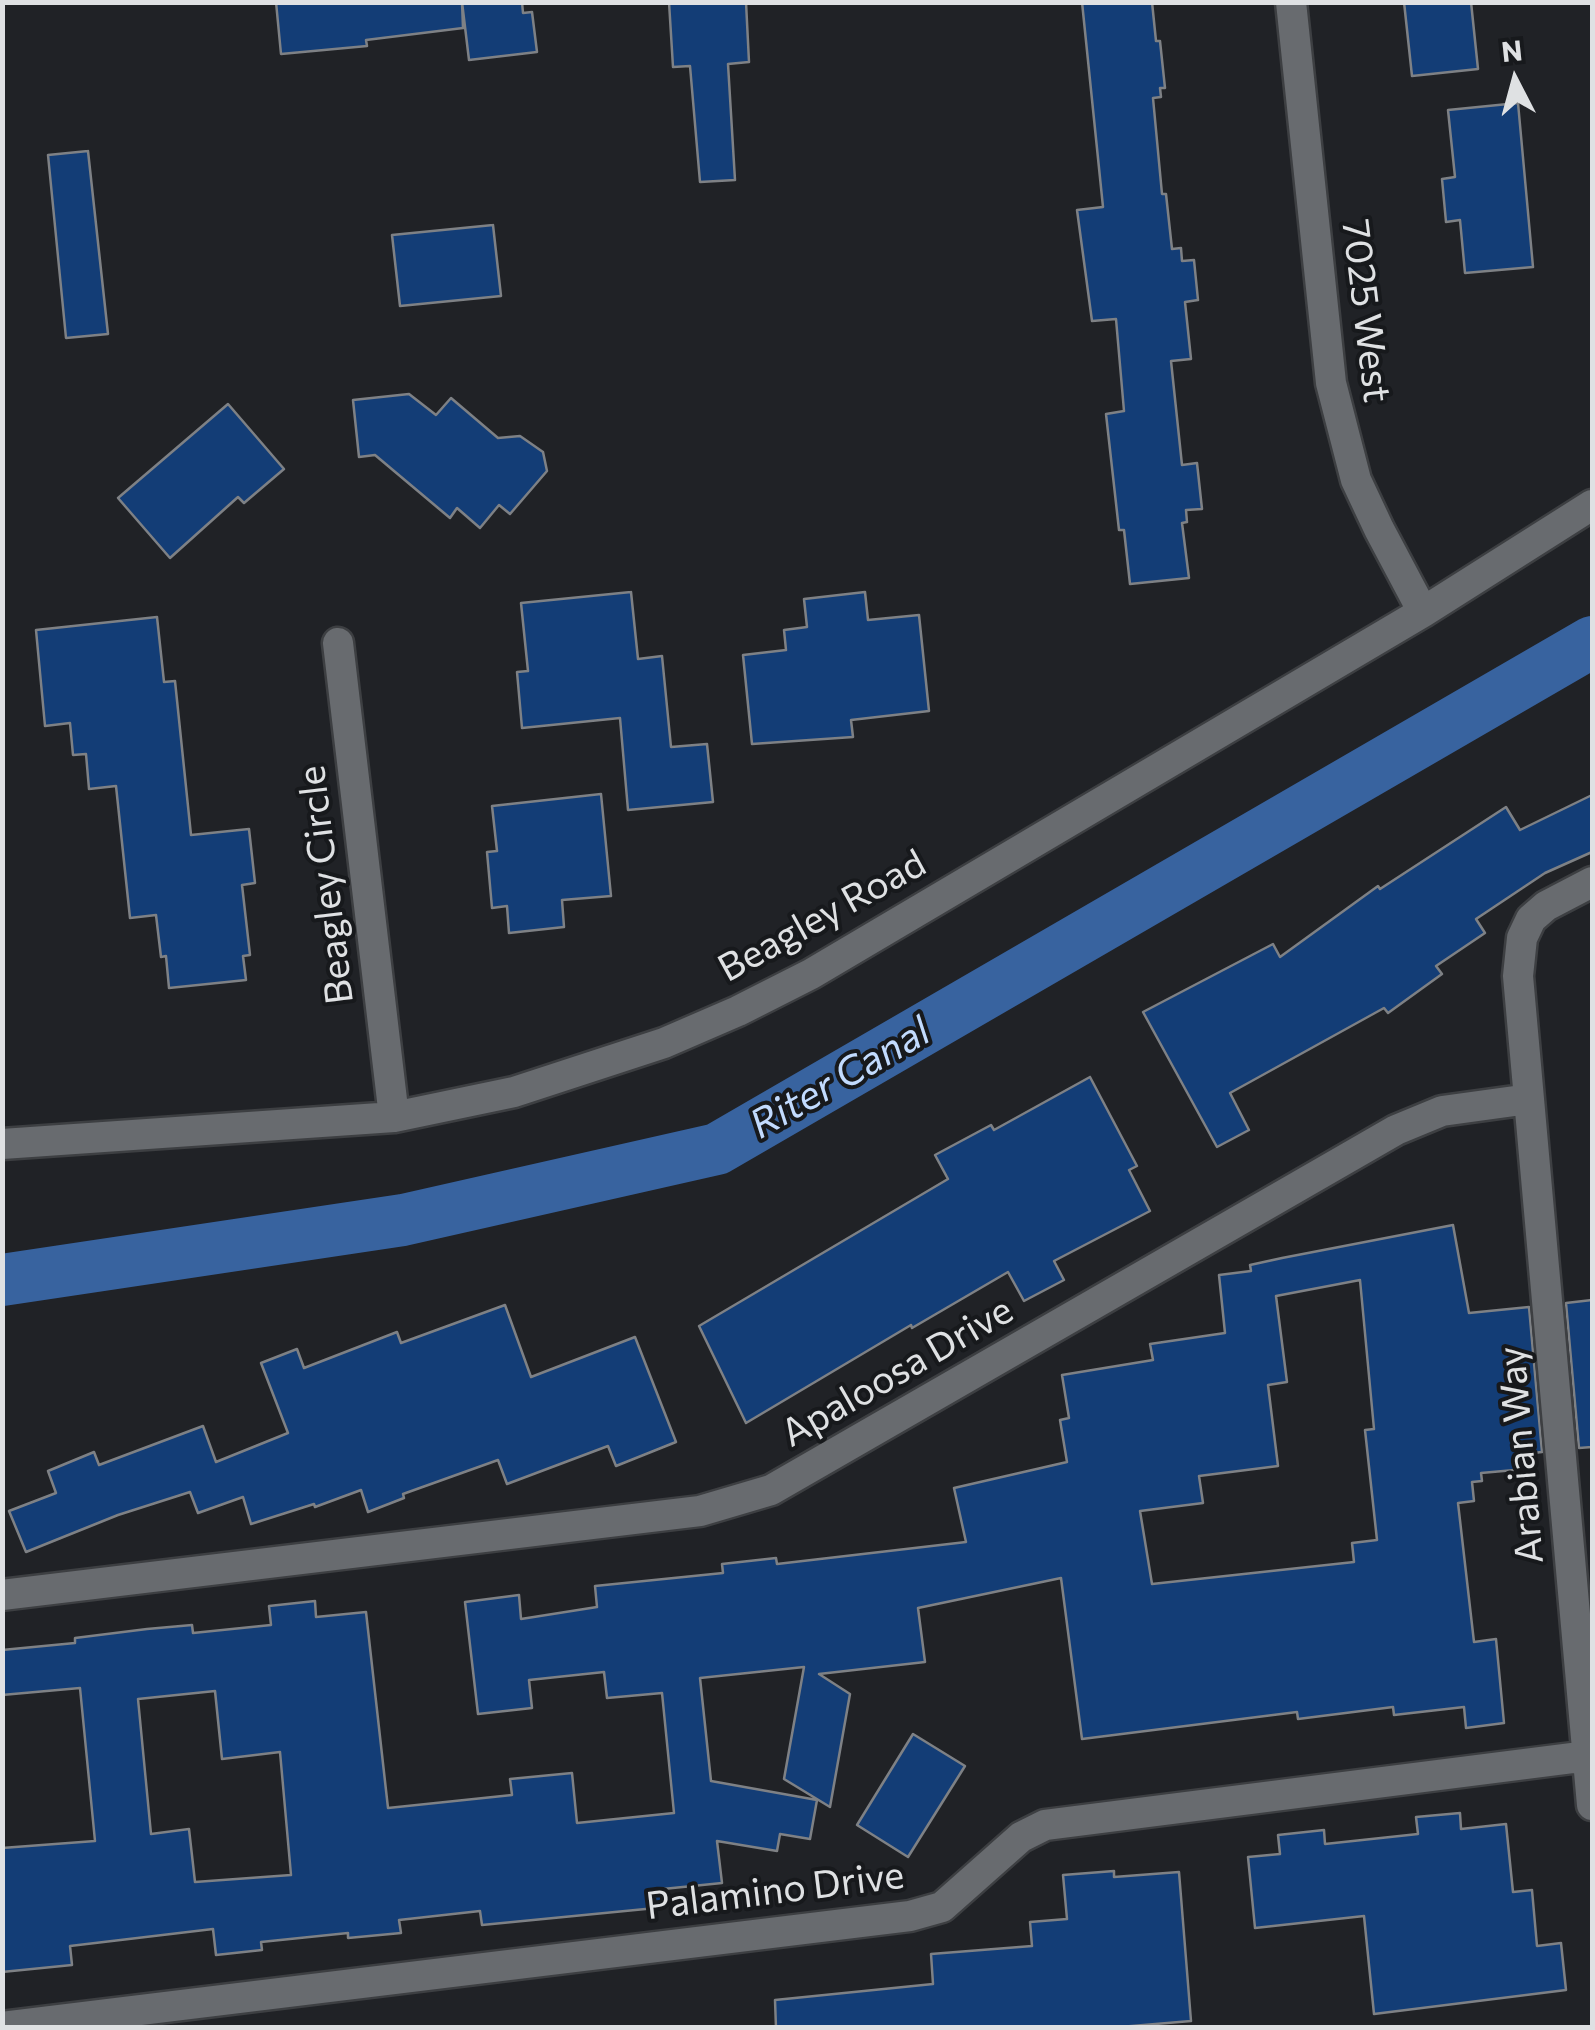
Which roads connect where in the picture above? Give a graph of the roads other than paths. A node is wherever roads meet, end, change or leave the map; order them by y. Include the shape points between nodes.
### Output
1 (1291, 2) edge
2 (1592, 506) edge
3 (1424, 612) junction
4 (338, 643) dead end
5 (1592, 882) edge
6 (1529, 1099) junction
7 (394, 1117) junction
8 (2, 1144) edge
9 (2, 1595) edge
10 (1588, 1756) junction
11 (1592, 1805) edge
12 (2, 2027) edge

1 - 3 street, 7025 West via 1330,382 1356,480
2 - 3 street, Beagley Road
3 - 7 street, Beagley Road via 738,1011 588,1070
4 - 7 street, Beagley Circle
5 - 6 street via 1546,906 1522,938 1518,976
6 - 9 street, Apaloosa Drive via 1442,1111 1396,1130 793,1478 724,1506
6 - 10 street, Arabian Way
7 - 8 street, Beagley Road
10 - 11 street, Arabian Way
10 - 12 street, Palamino Drive via 1044,1825 942,1907 910,1916

